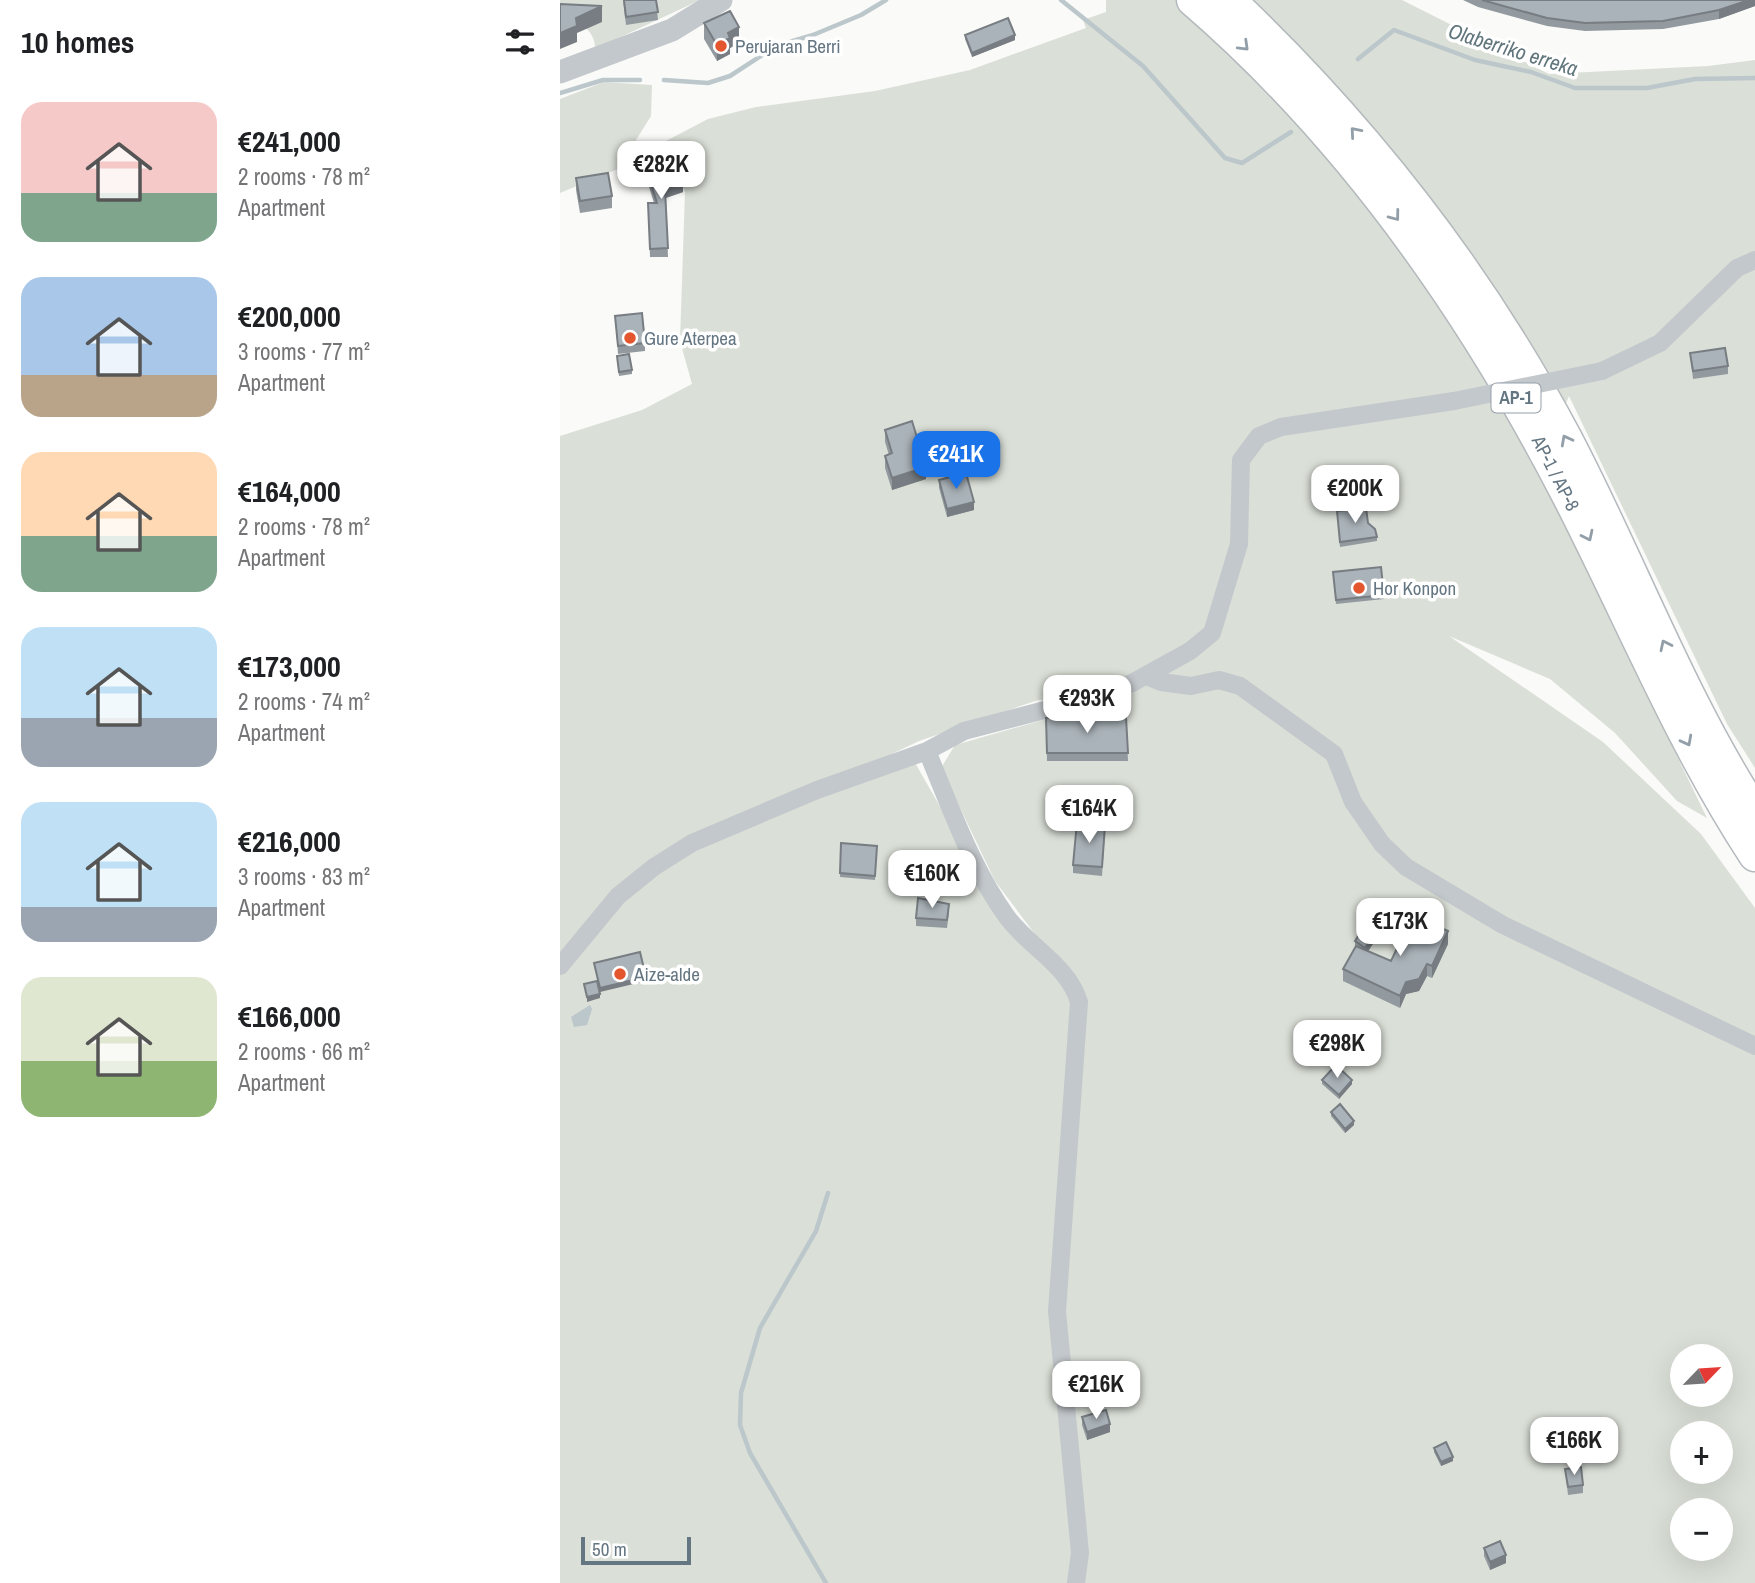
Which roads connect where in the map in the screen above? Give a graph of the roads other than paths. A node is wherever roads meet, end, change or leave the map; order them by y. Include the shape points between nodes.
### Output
1 (721, 0) edge
2 (1193, 0) edge
3 (1228, 0) edge
4 (560, 72) edge
5 (1755, 260) edge
6 (1146, 676) junction
7 (927, 751) junction
8 (1755, 813) edge
9 (1755, 855) edge
10 (560, 966) edge
11 (1755, 1046) edge
12 (1076, 1583) edge

1 - 4 street via 672,30
2 -> 9 highway, AP-1 / AP-8 / AP-1 via 1323,128 1395,214 1460,306 1550,461 1707,778
8 -> 3 highway, AP-1 / AP-8 / AP-1 via 1702,722 1566,439 1479,292 1377,156 1301,71
5 - 6 street, bridge via 1737,268 1660,343 1602,371 1454,401 1281,427 1259,436 1241,460 1239,544 1212,633
6 - 7 street via 1095,697 964,731
6 - 11 street via 1191,686 1219,680 1240,686 1334,754 1353,802 1382,844 1406,867 1503,925
7 - 10 street via 817,790 692,843 618,896
7 - 12 street via 964,840 1007,917 1074,986 1079,1002 1058,1311 1080,1553

